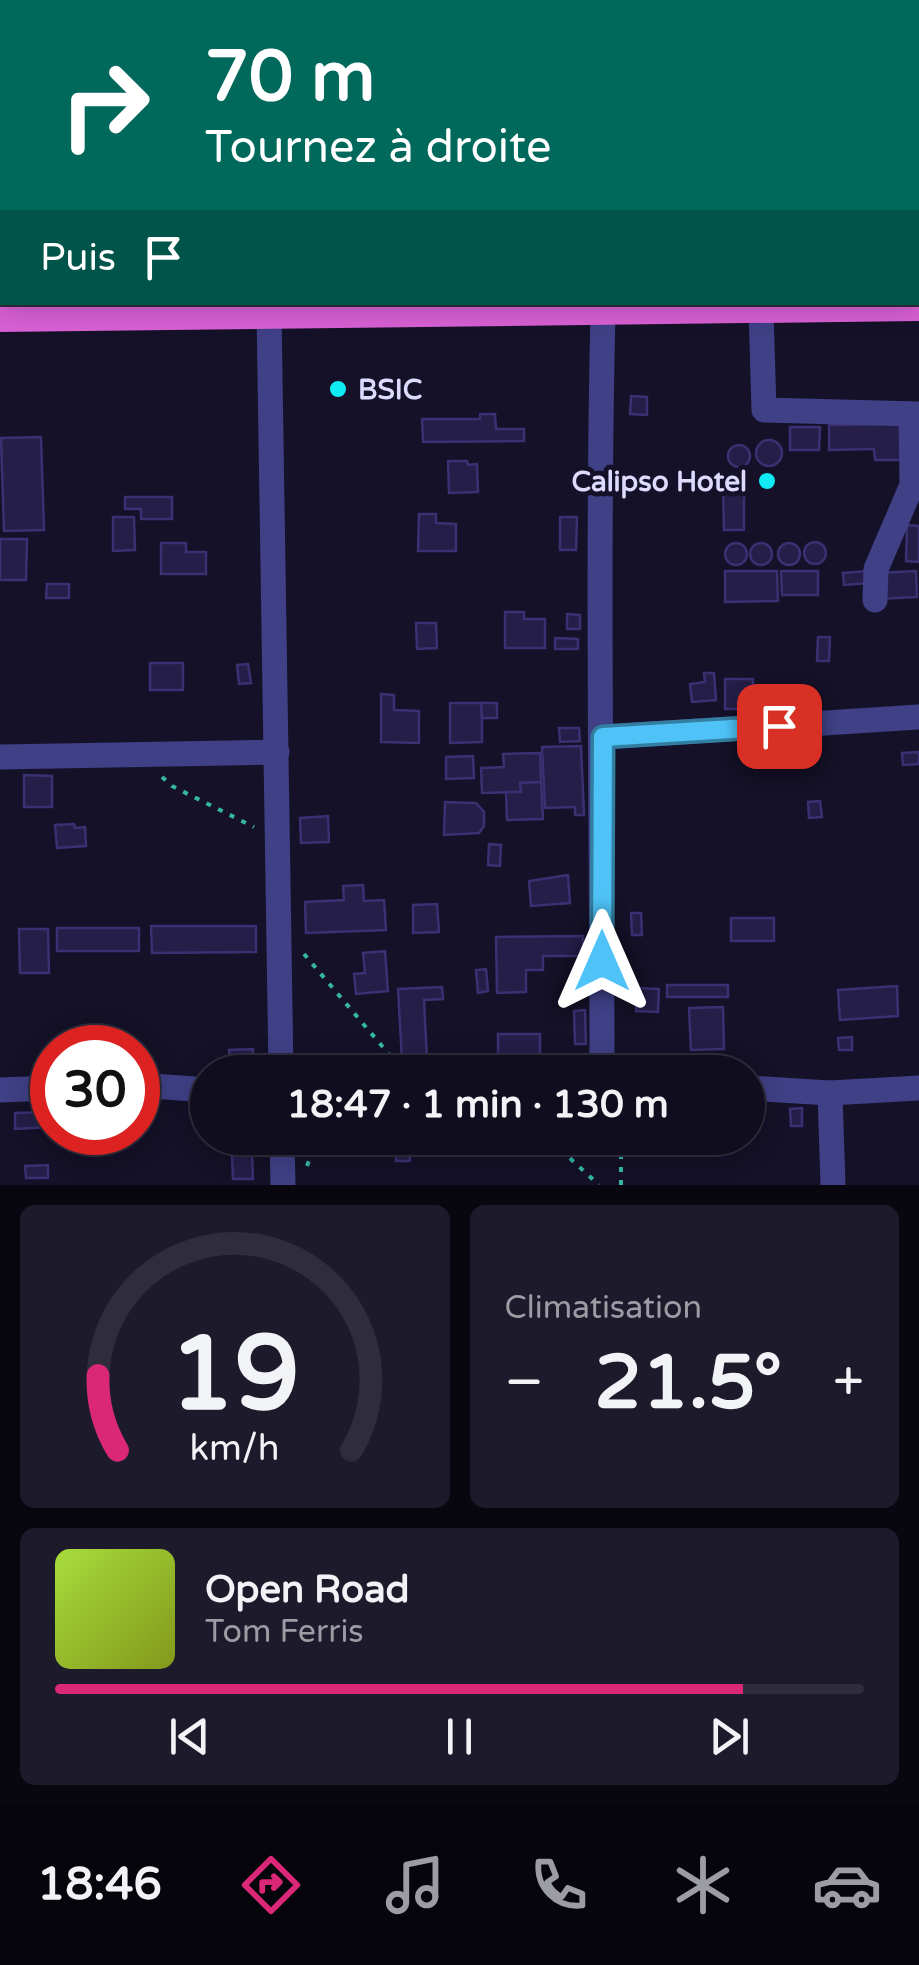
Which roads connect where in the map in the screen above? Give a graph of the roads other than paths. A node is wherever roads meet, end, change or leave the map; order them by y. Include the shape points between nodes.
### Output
1 (513, 307) edge
2 (919, 307) edge
3 (762, 310) junction
4 (603, 312) junction
5 (269, 313) junction
6 (0, 318) edge
7 (915, 414) edge
8 (875, 600) dead end
9 (919, 717) edge
10 (603, 737) junction
11 (277, 752) junction
12 (0, 757) edge
13 (281, 1055) edge
14 (602, 1055) edge
15 (160, 1087) edge
16 (919, 1088) edge
17 (30, 1089) edge
18 (190, 1089) edge
19 (765, 1089) edge
20 (0, 1090) edge
21 (830, 1093) junction
22 (833, 1185) edge

1 - 4 highway
1 - 5 highway
2 - 3 highway
3 - 4 highway
3 - 7 street via 764,410
4 - 10 street
5 - 6 highway
5 - 11 street
7 - 8 street via 912,485 876,569
9 - 10 street
10 - 14 street
11 - 12 street
11 - 13 street
15 - 18 street
16 - 21 street
17 - 20 street
19 - 21 street
21 - 22 street

